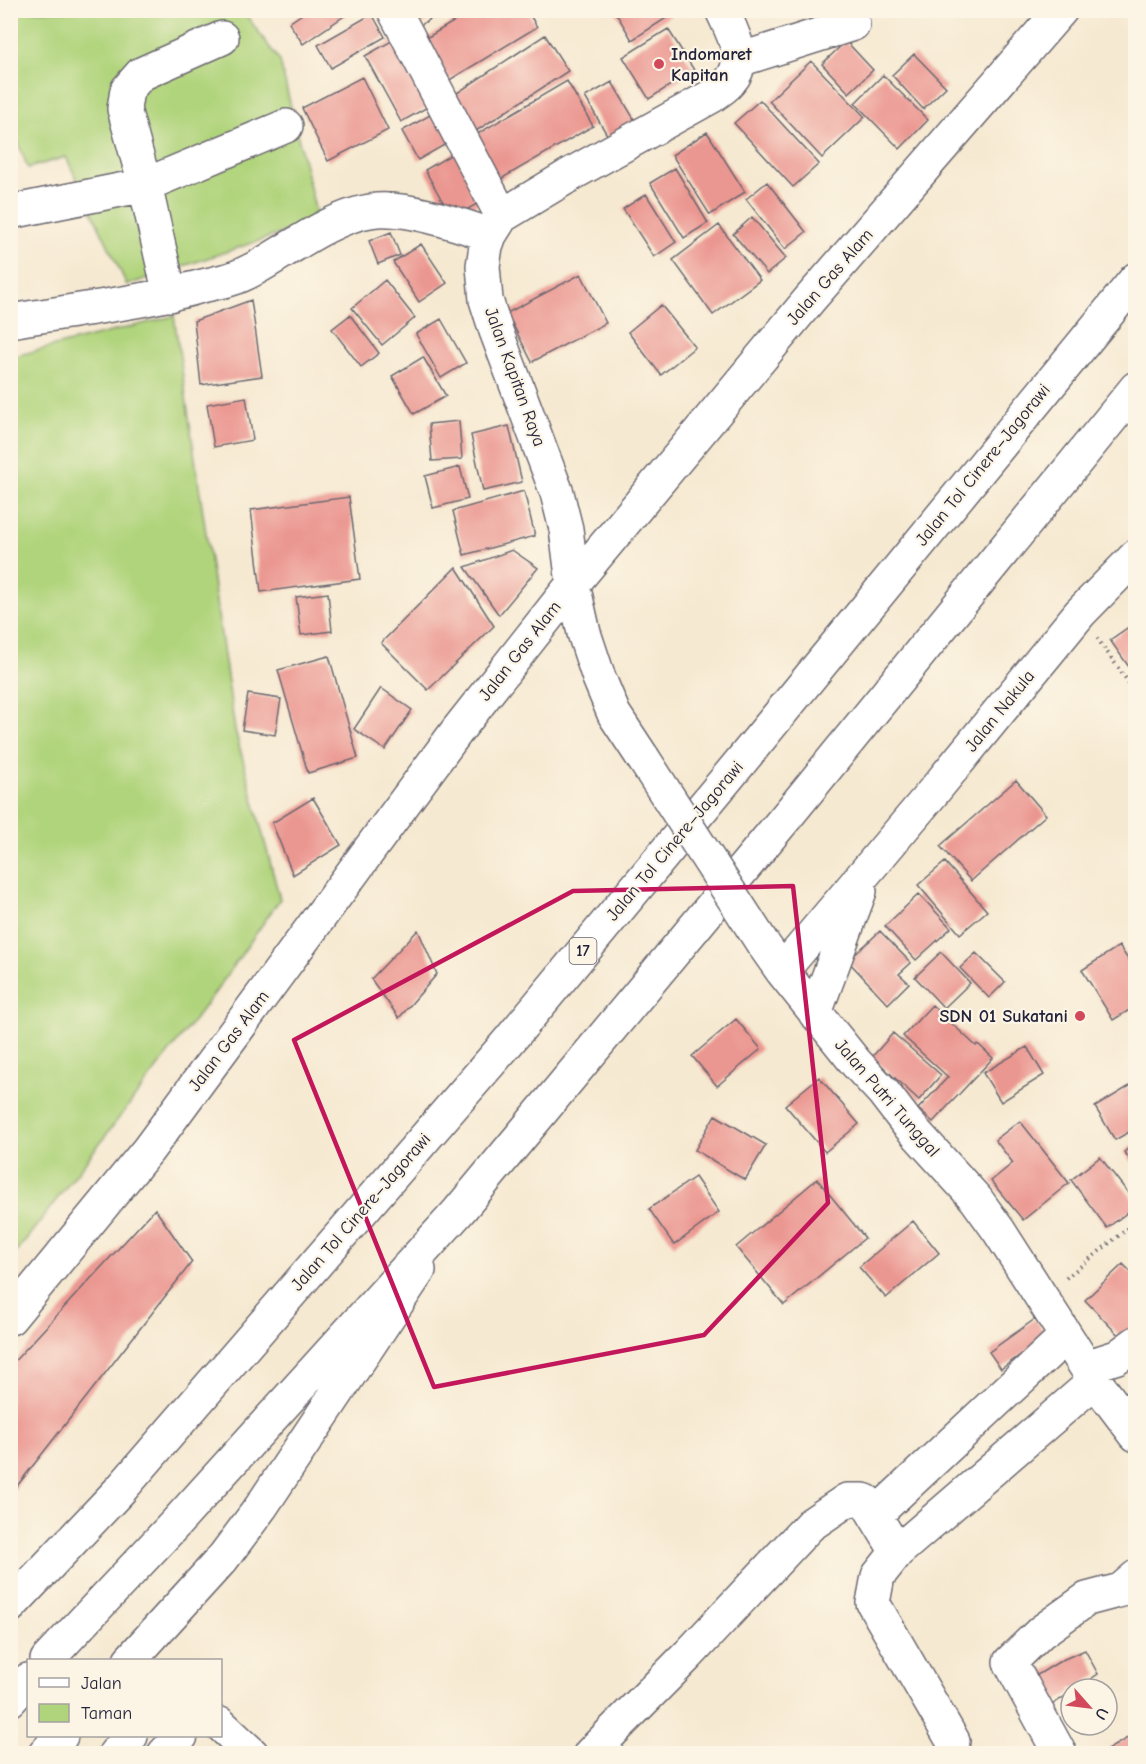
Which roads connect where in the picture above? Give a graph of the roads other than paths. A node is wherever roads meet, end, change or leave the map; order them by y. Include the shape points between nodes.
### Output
1 (394, 10) edge
2 (722, 10) edge
3 (1061, 10) edge
4 (853, 24) dead end
5 (222, 38) dead end
6 (739, 60) junction
7 (286, 126) dead end
8 (145, 185) junction
9 (10, 212) edge
10 (496, 226) junction
11 (1136, 279) edge
12 (170, 295) junction
13 (10, 321) edge
14 (1136, 388) edge
15 (1136, 556) edge
16 (573, 584) junction
17 (643, 758) joint
18 (868, 870) junction
19 (782, 972) junction
20 (815, 1013) junction
21 (458, 1212) junction
22 (10, 1318) edge
23 (1066, 1336) junction
24 (1136, 1343) edge
25 (1090, 1374) junction
26 (1136, 1435) edge
27 (875, 1515) junction
28 (897, 1552) junction
29 (1136, 1577) edge
30 (10, 1606) edge
31 (48, 1659) edge
32 (131, 1659) edge
33 (27, 1681) edge
34 (10, 1700) edge
35 (222, 1726) edge
36 (60, 1737) edge
37 (130, 1737) edge
38 (180, 1737) edge
39 (953, 1741) dead end
40 (45, 1754) edge
41 (115, 1754) edge
42 (164, 1754) edge
43 (252, 1754) edge
44 (590, 1754) edge
45 (1060, 1754) edge

1 - 10 main road
2 - 6 main road
3 - 16 main road, Jalan Gas Alam via 788,326
4 - 6 main road
5 - 8 main road via 141,74 127,90 124,109
6 - 10 main road via 729,83 712,96 575,172
7 - 8 main road
8 - 9 main road
8 - 12 main road
10 - 12 main road via 460,225 422,215 369,211 343,219 233,279
10 - 16 main road, Jalan Kapitan Raya via 486,246 483,266 486,300 552,477 566,529
11 - 30 main road, Jalan Tol Cinere–Jagorawi / 17 via 508,1042 121,1489
12 - 13 main road
14 - 21 main road
15 - 18 main road, Jalan Nakula via 1080,613
16 - 17 main road, Jalan Kapitan Raya via 599,678 614,714
16 - 22 main road, Jalan Gas Alam via 457,731 148,1150
17 - 19 main road, Jalan Putri Tunggal, bridge
18 - 19 main road, Jalan Nakula
18 - 20 main road, Jalan Nakula
19 - 20 main road, Jalan Putri Tunggal
20 - 23 main road, Jalan Putri Tunggal via 976,1199
21 - 31 main road
21 - 32 main road via 261,1507 223,1558
23 - 25 main road, Jalan Putri Tunggal
23 - 27 main road
24 - 25 main road
25 - 26 main road, Jalan Putri Tunggal
25 - 28 main road
27 - 28 main road
27 - 44 main road via 865,1501 847,1500 810,1525
28 - 39 main road via 878,1576 873,1603
29 - 45 main road via 1120,1590 1087,1599 1041,1632 1010,1662
33 - 34 main road
35 - 43 main road
36 - 40 main road
37 - 41 main road
38 - 42 main road

